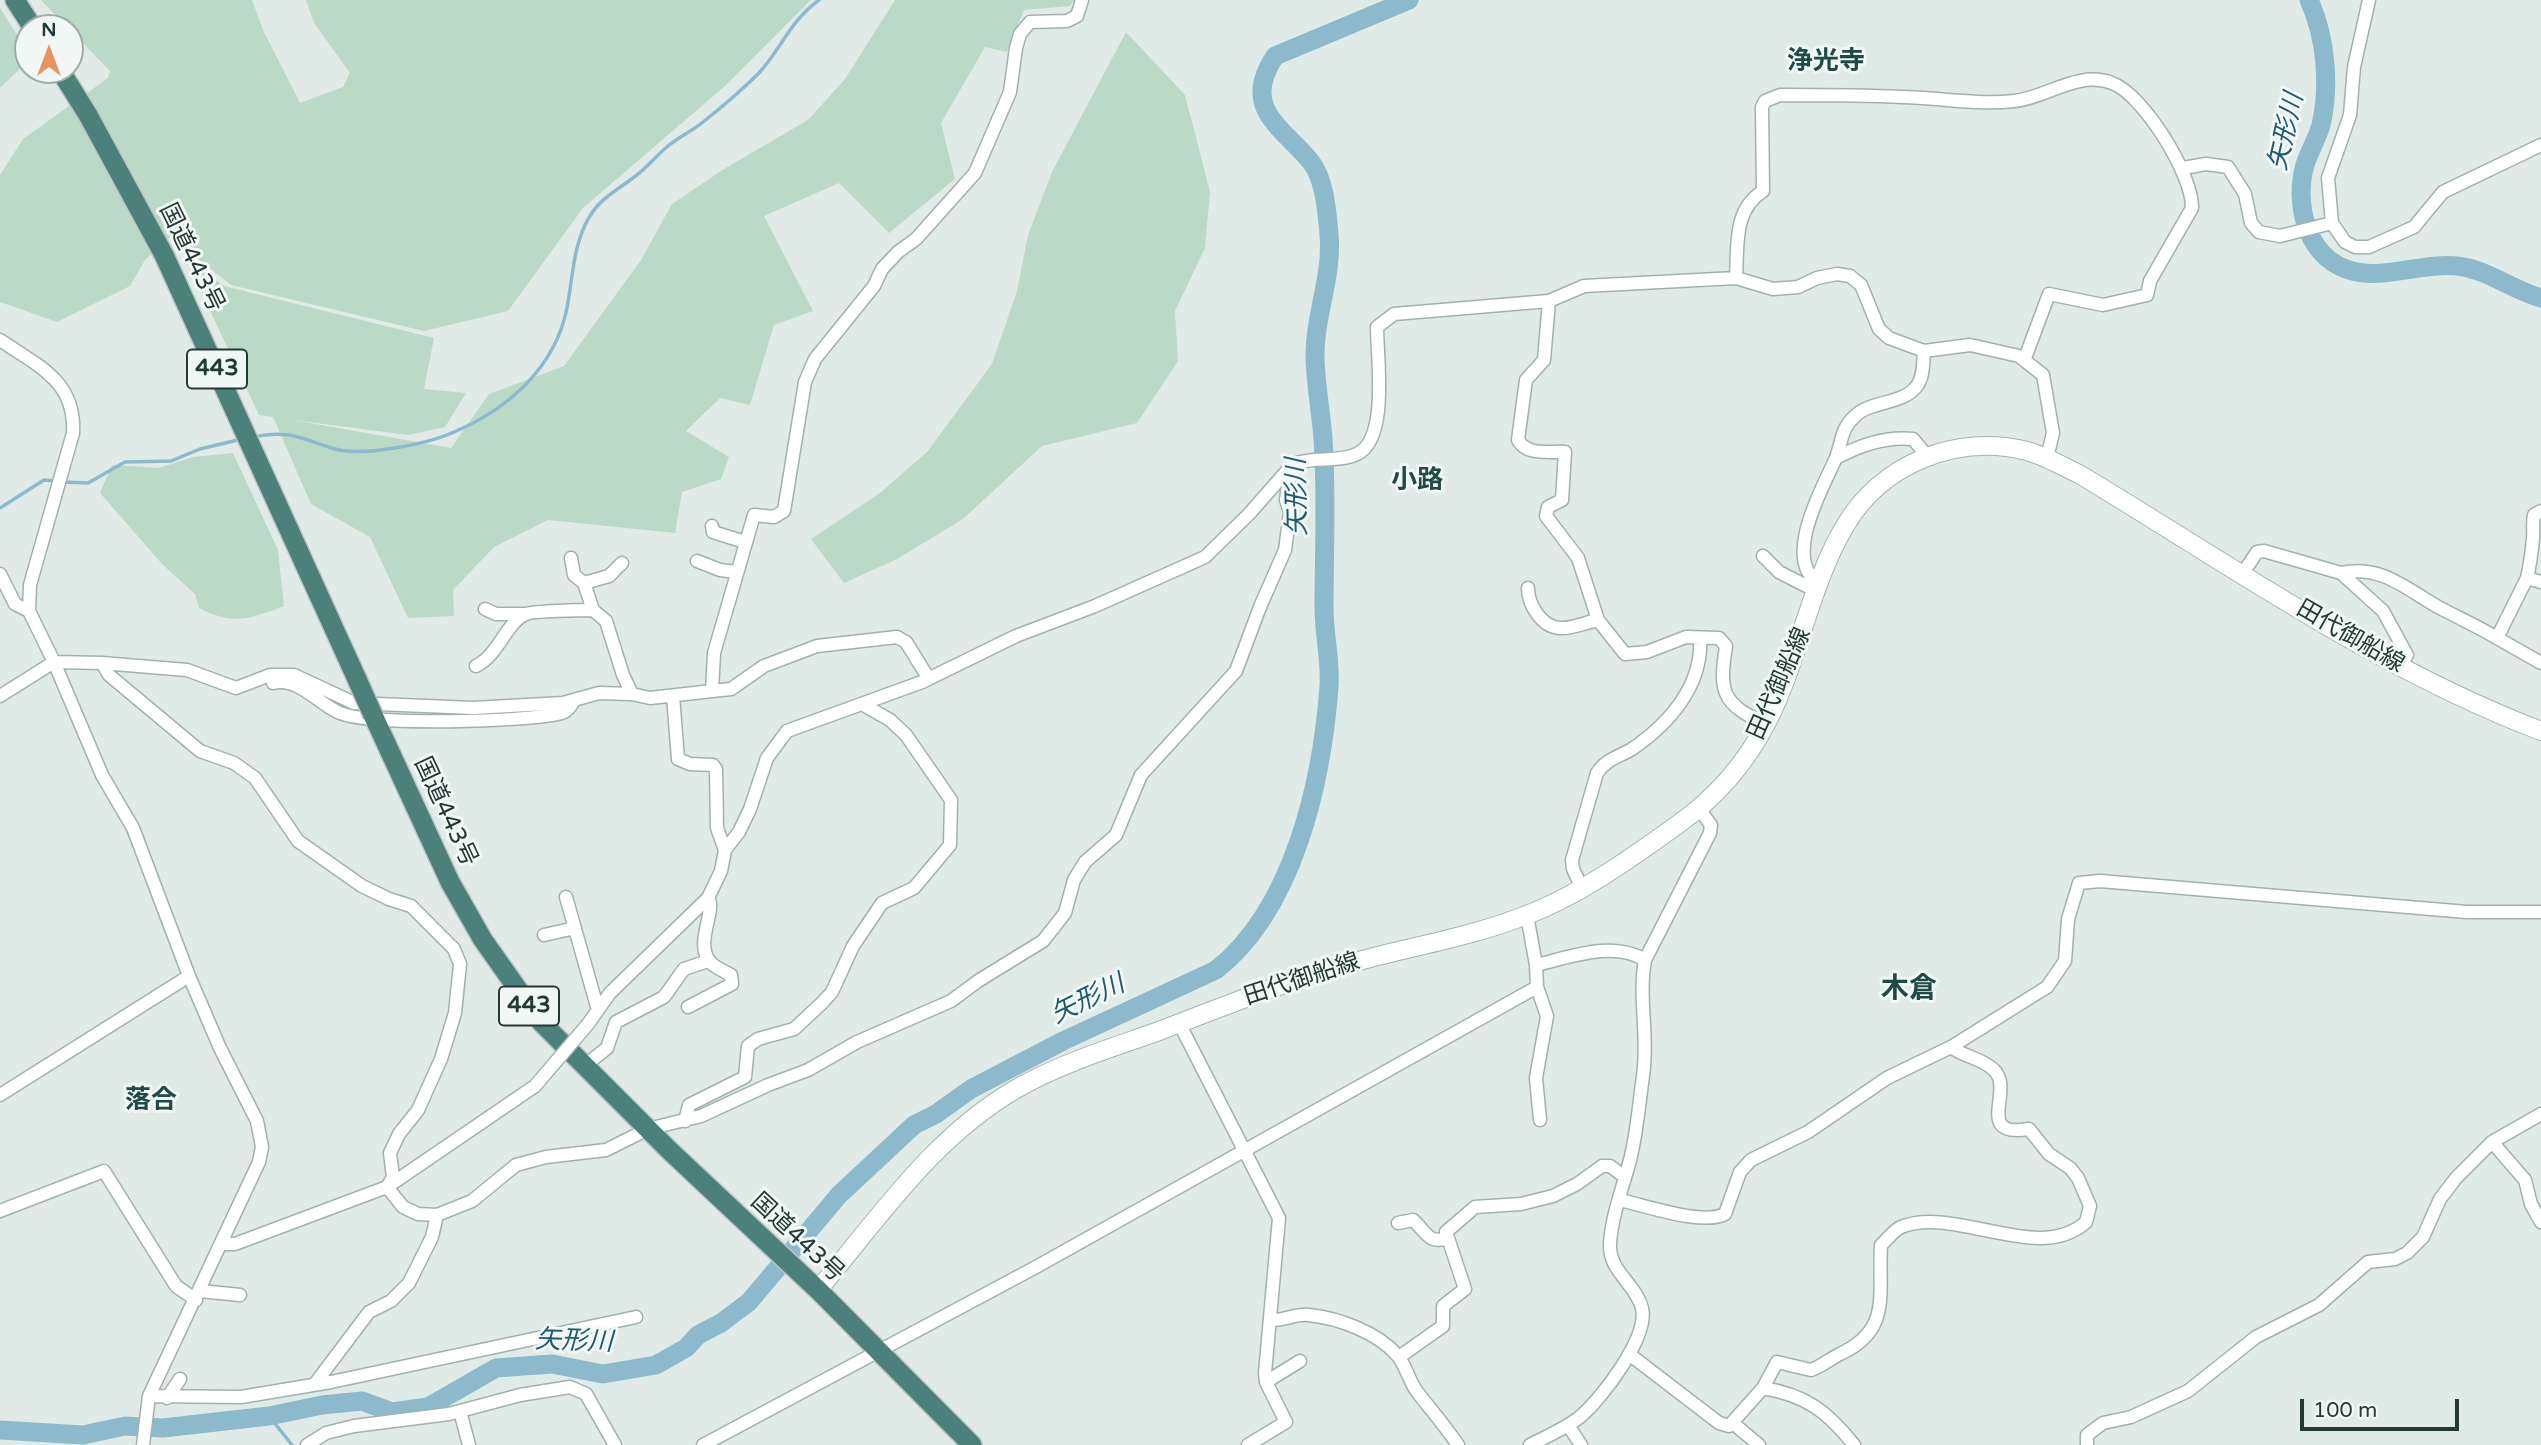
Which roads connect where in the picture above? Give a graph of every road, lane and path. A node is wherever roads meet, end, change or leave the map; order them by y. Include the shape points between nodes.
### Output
1 (1082, 0) edge
2 (2369, 0) edge
3 (69, 84) edge
4 (2541, 145) edge
5 (2183, 168) junction
6 (2332, 223) junction
7 (1736, 278) junction
8 (1549, 301) junction
9 (0, 340) edge
10 (1924, 351) junction
11 (2025, 358) junction
12 (1927, 456) junction
13 (1836, 458) junction
14 (2047, 458) junction
15 (1296, 464) junction
16 (2541, 510) edge
17 (712, 526) dead end
18 (745, 542) junction
19 (1763, 556) dead end
20 (571, 558) dead end
21 (697, 561) dead end
22 (622, 564) dead end
23 (737, 572) junction
24 (2243, 573) junction
25 (2340, 573) junction
26 (0, 574) edge
27 (2527, 578) junction
28 (2541, 582) edge
29 (584, 583) junction
30 (1528, 588) dead end
31 (1819, 588) junction
32 (485, 609) dead end
33 (593, 610) junction
34 (29, 611) junction
35 (526, 614) junction
36 (1598, 620) junction
37 (1700, 638) junction
38 (2497, 638) junction
39 (54, 662) junction
40 (102, 663) junction
41 (2541, 663) edge
42 (476, 666) dead end
43 (2400, 666) junction
44 (929, 679) junction
45 (236, 688) junction
46 (712, 691) junction
47 (632, 694) junction
48 (0, 696) edge
49 (674, 696) junction
50 (573, 701) junction
51 (862, 704) junction
52 (374, 717) junction
53 (1766, 724) junction
54 (2541, 731) edge
55 (1699, 809) junction
56 (725, 850) junction
57 (1581, 888) junction
58 (566, 897) dead end
59 (708, 898) junction
60 (2541, 912) edge
61 (1527, 915) junction
62 (575, 928) junction
63 (544, 935) dead end
64 (1645, 960) junction
65 (709, 961) junction
66 (1536, 965) junction
67 (189, 976) junction
68 (1536, 987) junction
69 (688, 1007) dead end
70 (598, 1010) junction
71 (1179, 1023) junction
72 (1951, 1047) junction
73 (583, 1067) junction
74 (0, 1095) edge
75 (2541, 1114) edge
76 (1540, 1120) dead end
77 (685, 1121) junction
78 (648, 1129) junction
79 (2492, 1142) junction
80 (1243, 1149) junction
81 (1625, 1177) junction
82 (387, 1186) junction
83 (1619, 1200) junction
84 (0, 1211) edge
85 (437, 1214) junction
86 (2541, 1222) edge
87 (1398, 1223) dead end
88 (1448, 1238) junction
89 (222, 1244) junction
90 (818, 1290) junction
91 (240, 1295) dead end
92 (198, 1296) junction
93 (636, 1317) dead end
94 (1271, 1320) junction
95 (876, 1350) junction
96 (1629, 1354) junction
97 (1399, 1357) junction
98 (1300, 1361) dead end
99 (180, 1379) dead end
100 (1266, 1382) junction
101 (314, 1385) junction
102 (1763, 1388) junction
103 (167, 1398) junction
104 (148, 1400) junction
105 (460, 1412) junction
106 (1734, 1424) junction
107 (1568, 1425) junction
108 (143, 1445) edge
109 (307, 1445) edge
110 (469, 1445) edge
111 (615, 1445) edge
112 (703, 1445) edge
113 (972, 1445) edge
114 (1248, 1445) edge
115 (1458, 1445) edge
116 (1530, 1445) edge
117 (1581, 1445) edge
118 (1759, 1445) edge
119 (1853, 1445) edge
120 (2087, 1445) edge

1 - 18 street via 1077,16 1067,21 1030,22 1020,34 1011,64 1010,92 975,173 916,239 882,269 874,286 815,359 805,382 783,511 774,517 754,515
2 - 6 street via 2354,67 2350,115 2328,178
3 - 52 highway, 国道443号 / 443, bridge via 164,255
4 - 6 street via 2443,192 2414,227 2369,247 2345,242
5 - 6 street via 2228,167 2245,194 2259,232 2270,236
5 - 7 street via 2156,123 2115,84 2104,80 2062,84 2001,103 1780,95 1762,107 1763,191 1750,199 1740,219
5 - 11 street via 2192,208 2150,281 2147,295 2103,305 2049,294
7 - 8 street via 1584,286
7 - 10 street via 1773,289 1798,287 1837,274 1850,276 1861,285 1879,330
8 - 15 street via 1454,307 1384,319 1377,327 1376,433 1364,449 1350,456
8 - 36 street via 1544,360 1526,380 1518,440 1533,451 1565,452 1562,500 1548,506 1546,516 1578,558
9 - 34 street via 55,379 74,414 30,585
10 - 11 street via 1970,345
10 - 13 street via 1919,385 1912,392 1863,408 1842,431
11 - 14 street via 2043,375 2046,386 2053,433
12 - 13 street via 1913,439 1900,438 1871,443
12 - 14 main road, 田代御船線 via 1976,445
12 - 31 main road, 田代御船線 via 1867,495 1845,525
13 - 31 street via 1807,522 1806,566
14 - 24 main road, 田代御船線
15 - 44 street via 1205,557 1016,636
15 - 77 street via 1286,500 1290,512 1285,550 1236,671 1141,775 1116,835 1085,862 1054,931 951,1001 857,1042 808,1070
16 - 27 street via 2532,522
17 - 18 street via 713,532
18 - 23 street
19 - 31 street via 1779,572
20 - 29 street via 574,575
21 - 23 street
22 - 29 street via 609,576
23 - 46 street via 714,653
24 - 25 street via 2257,552 2264,551
24 - 43 main road, 田代御船線
25 - 38 street via 2398,580
25 - 43 street via 2383,611 2407,655
26 - 34 street via 15,604
27 - 28 street
27 - 38 street
29 - 33 street
30 - 36 street via 1530,605 1553,626
31 - 53 main road, 田代御船線 via 1791,673
32 - 35 street via 496,614
33 - 35 street
33 - 47 street via 607,621
34 - 39 street
35 - 42 street via 485,662
36 - 37 street via 1625,654 1647,652 1679,638
37 - 53 street via 1719,638 1725,643 1723,688 1736,707
37 - 57 street via 1698,669 1678,708 1597,773 1572,860
38 - 41 street
39 - 40 street
39 - 48 street
39 - 67 street via 102,775 133,828
40 - 45 street via 187,670
40 - 82 street via 109,675 200,751 234,763 255,778 298,841 362,886 411,905 454,949 460,964 455,1013 418,1110 390,1153 393,1177
43 - 54 main road, 田代御船線
44 - 46 street via 906,642 897,637 817,646 764,666 731,689
44 - 51 street
45 - 50 street via 270,675 294,675 354,704 493,708
45 - 52 street via 249,691 279,681 342,714
46 - 49 street
47 - 49 street
47 - 50 street via 599,693
49 - 56 street via 678,759 716,769 717,828
50 - 52 street via 562,713 519,717
51 - 56 street via 786,731 774,744 750,809
51 - 77 street via 906,735 951,800 950,845 914,888 882,903 822,1003 793,1029 752,1042 746,1051 745,1077 689,1105
52 - 73 highway, 国道443号 / 443 via 450,882 483,940 541,1022
53 - 55 main road, 田代御船線 via 1731,775
55 - 57 main road, 田代御船線
55 - 64 street via 1711,825 1710,834
56 - 59 street
57 - 61 main road, 田代御船線
58 - 62 street
59 - 65 street via 711,905 704,937
59 - 70 street
60 - 72 street via 2467,912 2263,893 2079,883 2068,919 2065,961 2057,976 2047,987
61 - 66 street
61 - 71 main road, 田代御船線 via 1468,935 1358,961
62 - 63 street
62 - 70 street
64 - 66 street via 1631,952 1609,952
64 - 81 street via 1643,1074
65 - 69 street via 730,975 732,984
65 - 73 street via 684,969 664,998 616,1022 607,1048
66 - 68 street
67 - 74 street
67 - 89 street via 257,1121 262,1147
68 - 76 street via 1547,1016 1537,1063
68 - 80 street
70 - 82 street, bridge via 535,1086
71 - 80 street
71 - 90 main road, 田代御船線 via 1017,1088 964,1125 924,1161
72 - 83 street via 1887,1078 1808,1132 1745,1165 1725,1214 1716,1219
72 - 102 street via 1995,1070 2001,1080 1997,1113 2003,1126 2029,1129 2049,1154 2070,1168 2090,1206 2086,1222 2062,1237 1929,1223 1900,1227 1881,1245 1879,1314 1870,1335 1856,1348 1811,1370 1777,1362
73 - 78 highway, 国道443号 / 443
75 - 79 street
77 - 78 street
78 - 85 street via 606,1150 516,1165 472,1201
78 - 90 highway, 国道443号 / 443
79 - 86 street via 2525,1180
79 - 120 street via 2440,1199 2423,1237 2407,1254 2368,1262 2319,1305 2267,1330 2188,1391 2093,1429 2087,1435
80 - 94 street via 1279,1218
80 - 95 street via 1036,1267
81 - 83 street
81 - 88 street via 1602,1166 1553,1196 1475,1207 1447,1231
82 - 85 street via 403,1207 418,1214
82 - 89 street via 235,1244
83 - 96 street via 1611,1256 1637,1297 1643,1316
84 - 92 street via 104,1171 176,1286
85 - 101 street via 432,1237 409,1283 391,1301 369,1312
87 - 88 street via 1413,1220 1427,1238
88 - 97 street via 1465,1289 1442,1308 1443,1326
89 - 92 street
90 - 95 highway, 国道443号 / 443
91 - 92 street
92 - 104 street
93 - 101 street
94 - 97 street via 1303,1314 1342,1322
94 - 100 street
95 - 112 street
95 - 113 highway, 国道443号 / 443
96 - 106 street via 1719,1423
96 - 107 street via 1591,1407
97 - 115 street via 1418,1393
98 - 100 street
99 - 103 street
100 - 114 street via 1286,1422
101 - 103 street via 241,1397
102 - 106 street
102 - 119 street via 1820,1408
103 - 104 street
104 - 108 street
105 - 109 street via 354,1426 326,1433
105 - 110 street
105 - 111 street via 520,1395 580,1389
106 - 118 street
107 - 116 street
107 - 117 street

